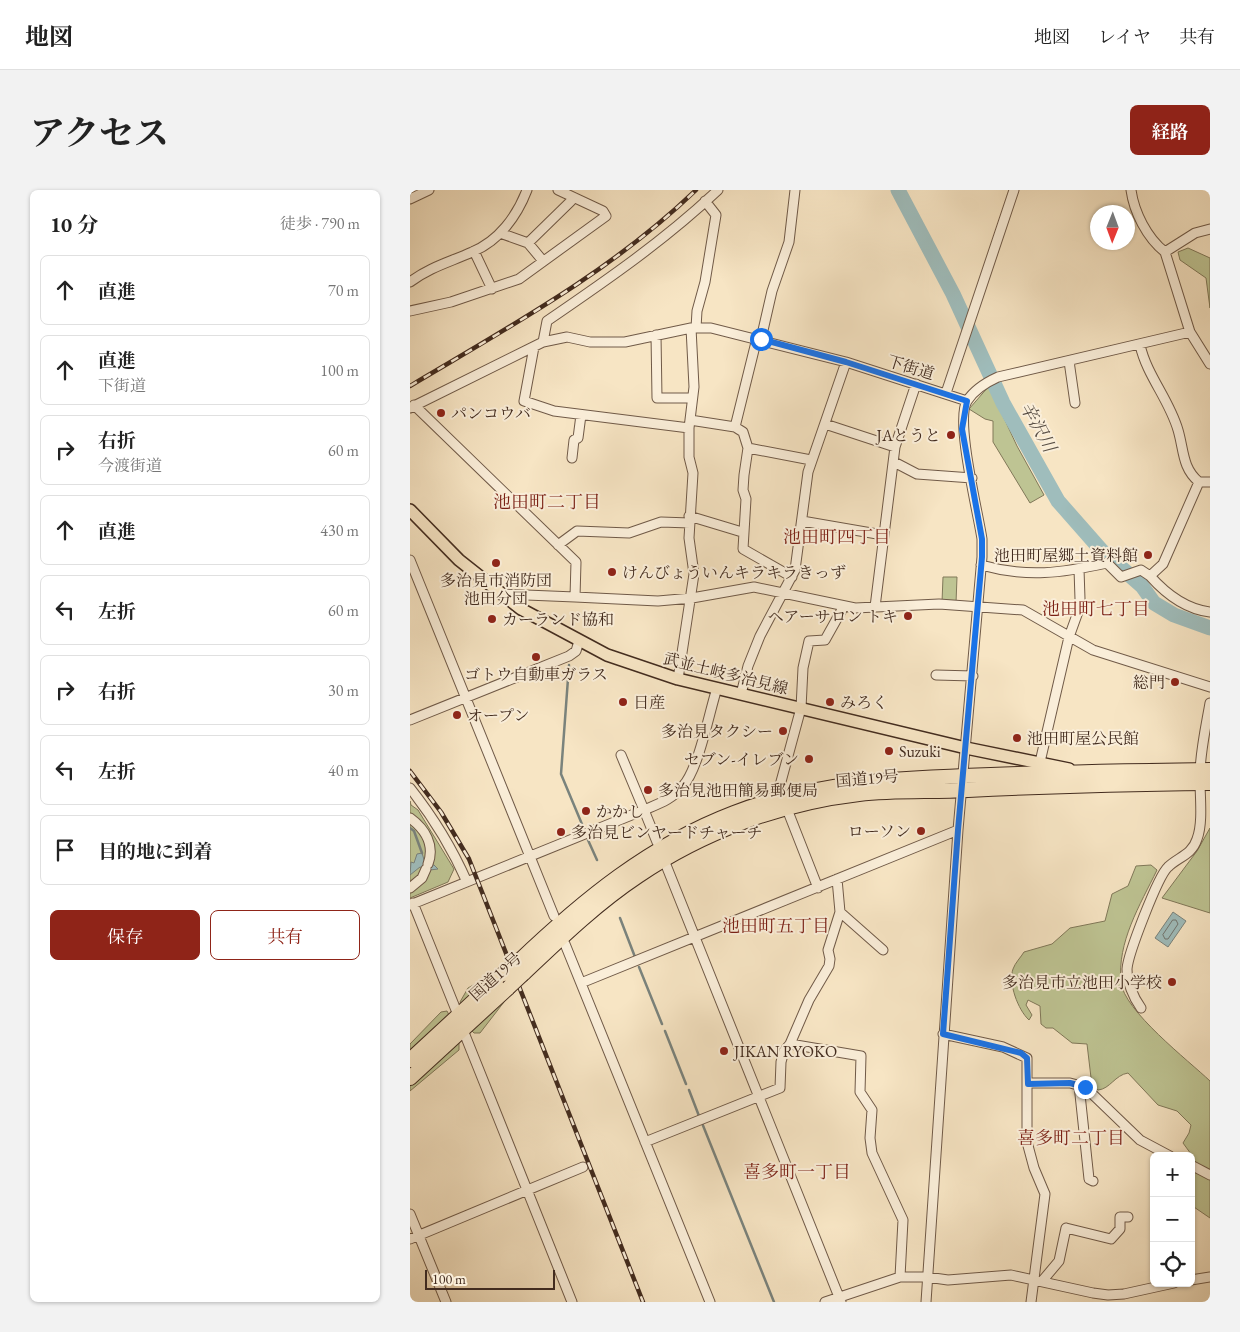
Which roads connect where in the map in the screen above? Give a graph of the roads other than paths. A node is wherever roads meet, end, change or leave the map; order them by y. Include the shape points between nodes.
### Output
1 (429, 190) edge
2 (527, 190) edge
3 (558, 190) edge
4 (718, 190) edge
5 (794, 190) edge
6 (1014, 190) edge
7 (1131, 190) edge
8 (573, 197) junction
9 (410, 199) edge
10 (704, 201) junction
11 (1210, 229) edge
12 (500, 233) junction
13 (528, 244) junction
14 (474, 252) junction
15 (1164, 252) junction
16 (543, 261) junction
17 (410, 282) edge
18 (492, 290) junction
19 (410, 311) edge
20 (694, 328) junction
21 (1190, 332) junction
22 (656, 335) junction
23 (759, 338) junction
24 (543, 342) junction
25 (1140, 345) junction
26 (534, 347) junction
27 (1069, 361) junction
28 (846, 362) junction
29 (1210, 364) edge
30 (916, 384) junction
31 (946, 393) junction
32 (692, 398) junction
33 (967, 401) junction
34 (1075, 403) dead end
35 (412, 406) edge
36 (581, 415) junction
37 (690, 424) junction
38 (825, 424) junction
39 (735, 427) junction
40 (895, 447) junction
41 (748, 448) junction
42 (572, 458) dead end
43 (811, 460) junction
44 (894, 462) junction
45 (972, 478) junction
46 (1199, 482) junction
47 (1210, 482) edge
48 (410, 510) edge
49 (690, 520) junction
50 (802, 521) junction
51 (742, 532) junction
52 (883, 535) junction
53 (558, 545) junction
54 (410, 560) edge
55 (981, 566) junction
56 (1079, 569) junction
57 (1150, 576) junction
58 (792, 577) junction
59 (782, 593) junction
60 (502, 594) junction
61 (576, 597) junction
62 (692, 598) junction
63 (844, 606) junction
64 (977, 607) junction
65 (875, 608) junction
66 (1210, 612) edge
67 (1069, 637) junction
68 (579, 642) junction
69 (936, 675) dead end
70 (973, 676) junction
71 (678, 679) junction
72 (1210, 687) edge
73 (717, 688) junction
74 (740, 694) junction
75 (466, 698) junction
76 (1210, 703) edge
77 (801, 708) junction
78 (410, 720) edge
79 (966, 748) junction
80 (621, 755) dead end
81 (1040, 762) junction
82 (1079, 772) junction
83 (963, 776) junction
84 (1205, 777) edge
85 (410, 788) edge
86 (962, 791) junction
87 (784, 803) junction
88 (644, 810) junction
89 (410, 818) edge
90 (958, 830) junction
91 (657, 842) dead end
92 (530, 857) junction
93 (666, 865) dead end
94 (837, 879) junction
95 (467, 882) junction
96 (410, 888) edge
97 (818, 888) junction
98 (412, 904) edge
99 (840, 912) junction
100 (554, 916) dead end
101 (695, 938) junction
102 (564, 944) dead end
103 (883, 950) dead end
104 (521, 968) junction
105 (581, 983) junction
106 (1140, 1008) dead end
107 (456, 1010) dead end
108 (943, 1034) junction
109 (465, 1035) dead end
110 (790, 1044) junction
111 (410, 1060) edge
112 (410, 1078) edge
113 (1028, 1084) junction
114 (1080, 1085) junction
115 (759, 1097) junction
116 (645, 1142) junction
117 (1162, 1152) edge
118 (582, 1167) dead end
119 (1195, 1167) edge
120 (1210, 1175) edge
121 (1093, 1181) dead end
122 (527, 1190) junction
123 (410, 1214) edge
124 (1128, 1217) dead end
125 (414, 1237) edge
126 (900, 1277) junction
127 (927, 1277) junction
128 (1210, 1277) edge
129 (1039, 1279) junction
130 (1195, 1279) edge
131 (1161, 1287) edge
132 (1093, 1298) edge
133 (1124, 1298) edge
134 (840, 1300) edge
135 (446, 1302) edge
136 (572, 1302) edge
137 (710, 1302) edge
138 (825, 1302) edge
139 (926, 1302) edge
140 (1031, 1302) edge

1 - 9 street
2 - 12 street via 516,216
3 - 8 street
4 - 10 street
5 - 23 street via 788,242
6 - 31 street
7 - 15 street via 1137,214
8 - 13 street
8 - 16 street via 603,211 606,216
10 - 20 street via 716,215
10 - 24 street via 628,267 547,321
11 - 15 street via 1195,233
12 - 13 street
12 - 14 street
13 - 16 street
14 - 17 street via 438,264
14 - 18 street
15 - 21 street
16 - 18 street via 519,279
18 - 19 street
20 - 22 street, 下街道
20 - 23 street, 下街道 via 711,328
20 - 32 street
21 - 25 street
21 - 29 street
22 - 24 street, 下街道 via 625,342 590,342 566,337
22 - 32 street via 657,398
23 - 28 street, 下街道
23 - 39 street
24 - 26 street, 下街道
25 - 27 street
25 - 46 street via 1145,365 1171,409 1186,469
26 - 35 street, 下街道
26 - 36 street via 524,402
27 - 33 street via 986,383
27 - 34 street
28 - 30 street, 下街道
28 - 38 street
30 - 31 street, 下街道
30 - 40 street
31 - 33 street, 下街道
32 - 37 street
33 - 45 street via 962,429
35 - 53 street
36 - 37 street
36 - 42 street
37 - 39 street
37 - 49 street via 688,457 693,473
38 - 40 street
38 - 43 street
39 - 41 street via 743,432
40 - 44 street
41 - 43 street
41 - 51 street
43 - 50 street
44 - 45 street via 917,474
44 - 52 street
45 - 55 street via 982,539
46 - 47 street
46 - 57 street via 1163,564
48 - 60 main road, 武並土岐多治見線 via 459,560
49 - 51 street
49 - 53 street via 661,522 629,533 577,531
49 - 62 street via 694,574
50 - 52 street
50 - 58 street via 798,563
51 - 58 street via 743,550
52 - 65 street
53 - 61 street via 576,562
54 - 75 street
55 - 56 street via 1021,574
55 - 64 street
56 - 57 street via 1107,563 1122,576 1141,570
56 - 67 street via 1080,598
57 - 66 street via 1176,600
58 - 59 street
59 - 62 street via 754,587
59 - 63 street
59 - 74 street via 748,666
60 - 61 street
60 - 68 main road, 武並土岐多治見線 via 542,622
61 - 62 street
62 - 71 street
63 - 65 street
63 - 77 street via 826,640 809,641 803,668
64 - 65 street via 939,604
64 - 67 street via 1023,610
64 - 70 street
67 - 72 street via 1093,650
67 - 81 street
68 - 71 main road, 武並土岐多治見線 via 629,664
68 - 75 street via 576,651 569,656
69 - 70 street
70 - 79 street
71 - 73 main road, 武並土岐多治見線
73 - 74 main road, 武並土岐多治見線
73 - 88 street via 693,768 684,786 666,801
74 - 77 main road, 武並土岐多治見線
75 - 78 street
75 - 92 street
76 - 84 street
77 - 79 main road, 武並土岐多治見線
77 - 87 street via 779,789
79 - 81 main road, 武並土岐多治見線
79 - 83 street
80 - 88 street
81 - 82 main road, 武並土岐多治見線
82 - 83 highway, 国道19号
82 - 84 highway, 国道19号
83 - 86 street
83 - 87 highway, 国道19号 via 850,783
84 - 86 highway, 国道19号
84 - 106 street via 1197,839 1183,858 1168,867 1132,944 1127,970
85 - 95 street via 449,844
86 - 87 highway, 国道19号 via 860,794
86 - 90 street
87 - 97 street
87 - 104 highway, 国道19号 via 733,813 641,860 575,908
88 - 91 street
88 - 92 street
89 - 96 street via 427,837 430,847 422,878
90 - 94 street
90 - 108 street
92 - 95 street
92 - 100 street
93 - 101 street
94 - 97 street
94 - 99 street
95 - 98 street
97 - 101 street
98 - 107 street
99 - 103 street
99 - 110 street via 828,950 829,966 808,1000
101 - 105 street
101 - 115 street
102 - 105 street
104 - 111 highway, 国道19号, bridge via 503,974
104 - 112 highway, 国道19号, bridge via 508,988
105 - 116 street
108 - 113 street via 1021,1053 1027,1058
108 - 127 street
109 - 122 street
110 - 115 street via 781,1062 780,1088
110 - 126 street via 861,1056 860,1092 872,1110 872,1153 903,1220
113 - 114 street
113 - 129 street via 1028,1142 1045,1194
114 - 117 street via 1094,1094 1140,1140
114 - 121 street via 1089,1179
115 - 116 street
115 - 134 street
116 - 137 street
118 - 122 street
119 - 120 street
122 - 125 street
122 - 136 street
123 - 125 street
124 - 129 street via 1120,1217 1120,1229 1111,1239 1066,1228 1059,1260
125 - 135 street
126 - 127 street
126 - 134 street
127 - 129 street via 948,1280 1011,1275
127 - 139 street
128 - 130 street
129 - 132 street
129 - 140 street
131 - 133 street
132 - 133 street
134 - 138 street

